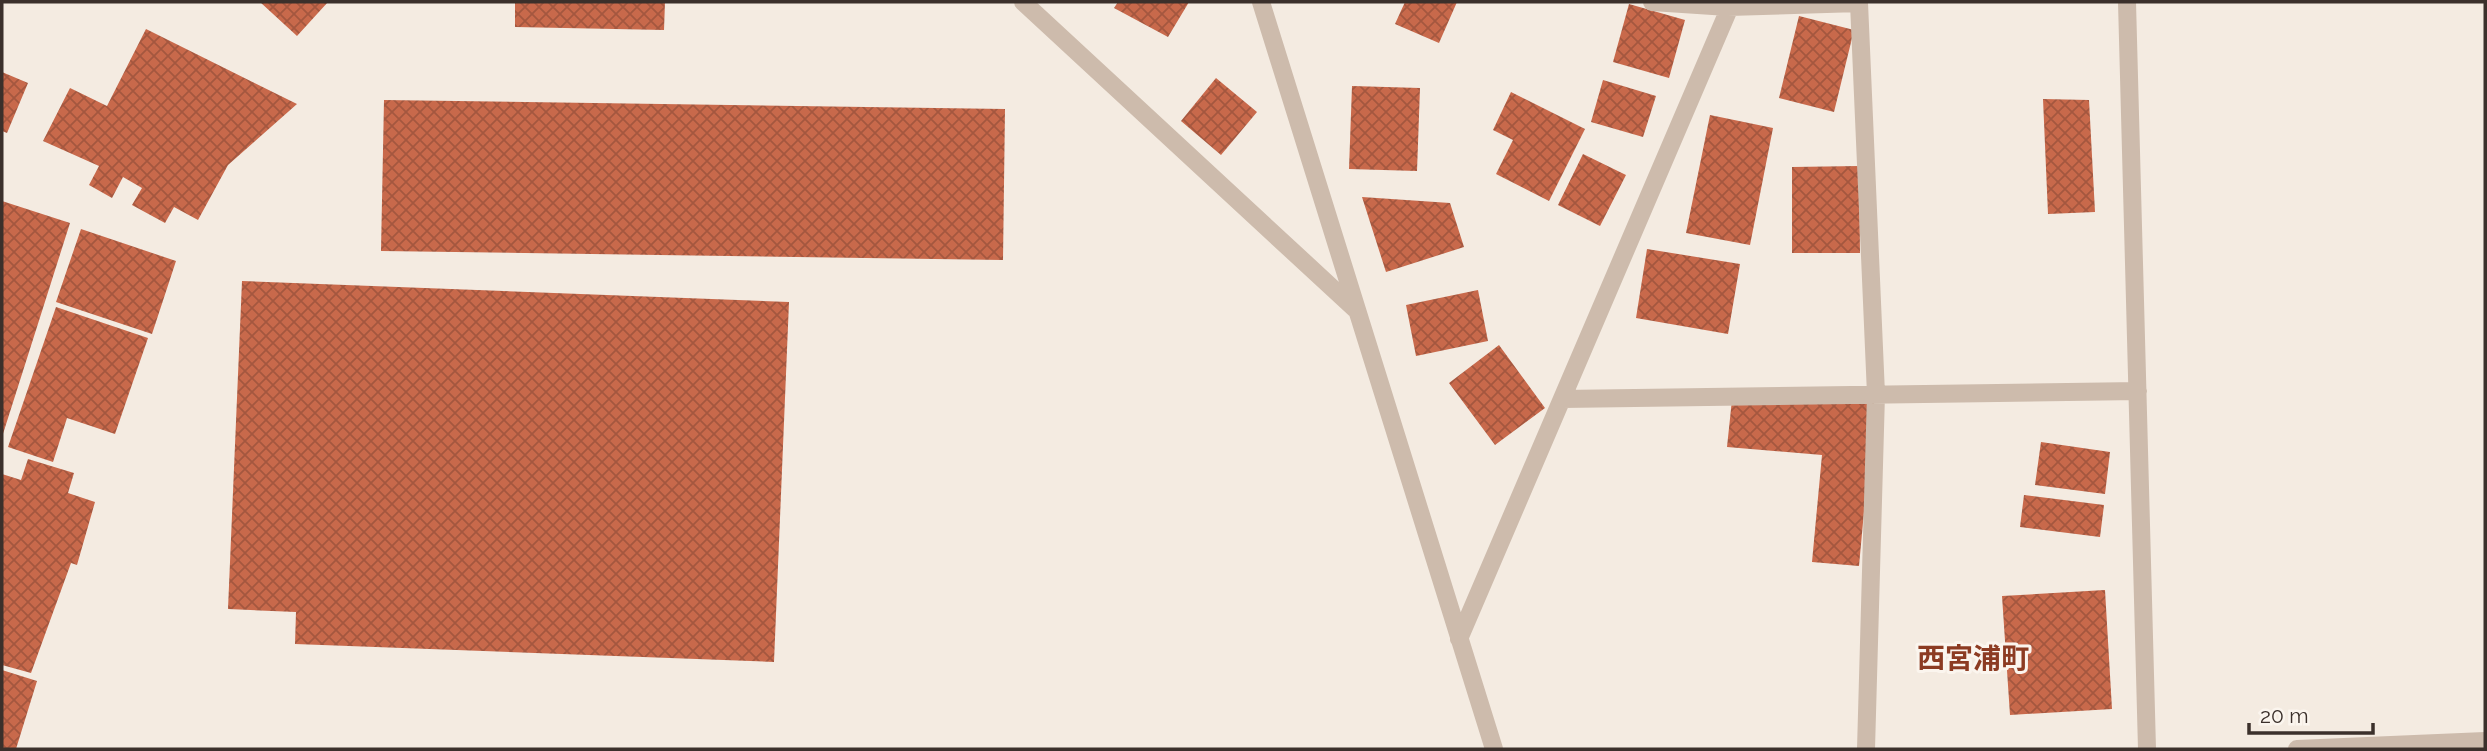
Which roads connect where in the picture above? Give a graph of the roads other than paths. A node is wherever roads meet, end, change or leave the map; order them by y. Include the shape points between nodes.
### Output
1 (1023, 2) edge
2 (1261, 2) edge
3 (1652, 2) edge
4 (2127, 2) edge
5 (1730, 4) edge
6 (1356, 310) junction
7 (2137, 391) junction
8 (1876, 394) junction
9 (1562, 399) junction
10 (1459, 639) junction
11 (2485, 741) edge
12 (1494, 749) edge
13 (1866, 749) edge
14 (2147, 749) edge
15 (2297, 749) edge

1 - 6 street
2 - 6 street
3 - 5 street
4 - 7 street
5 - 8 street via 1859,3
5 - 9 street
6 - 10 street
7 - 8 street
7 - 14 street
8 - 9 street
8 - 13 street
9 - 10 street
10 - 12 street
11 - 15 street

